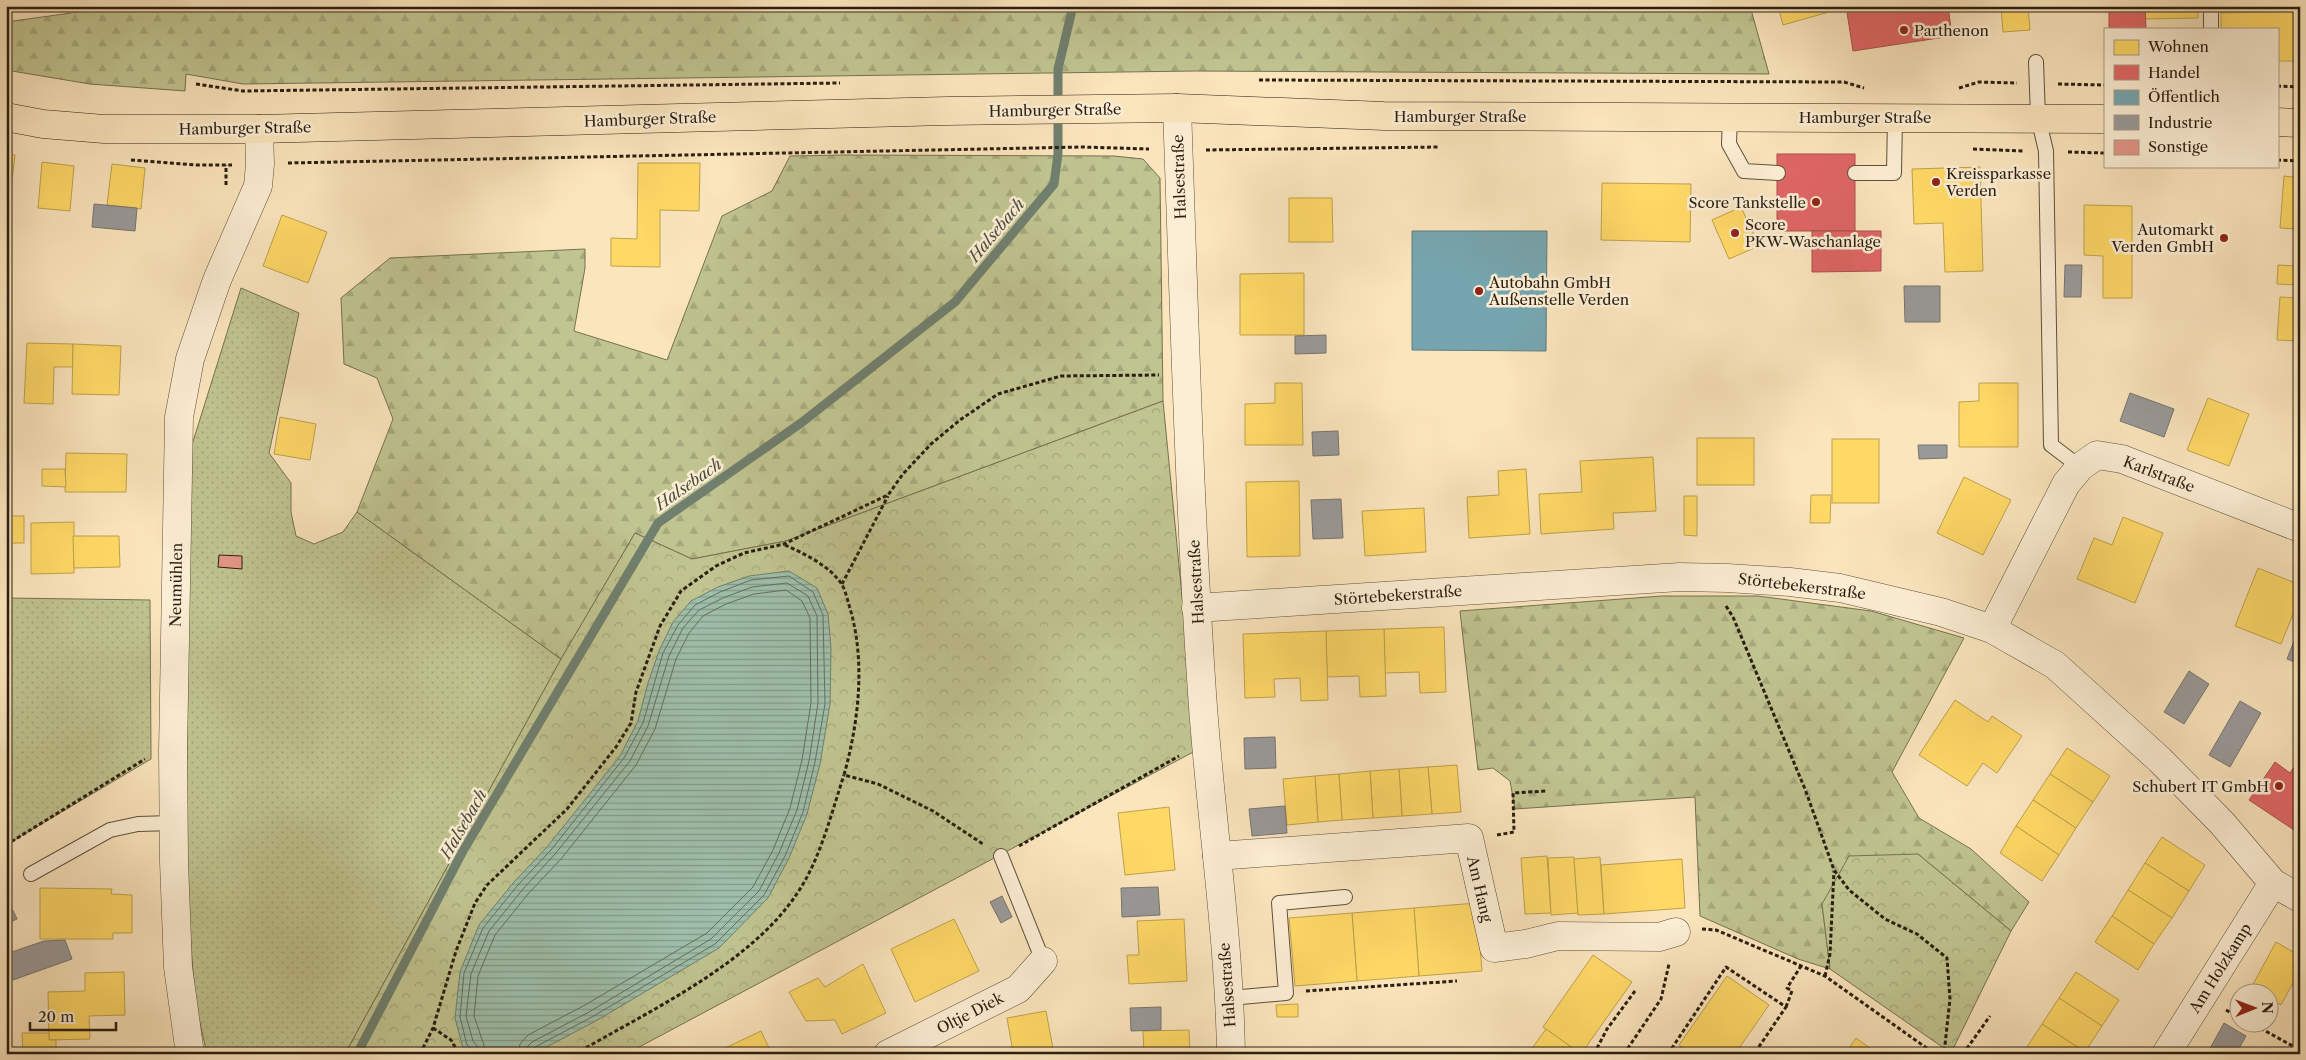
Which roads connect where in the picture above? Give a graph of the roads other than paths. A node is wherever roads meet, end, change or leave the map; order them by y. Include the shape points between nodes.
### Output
1 (2211, 6) edge
2 (2211, 28) edge
3 (2036, 62) dead end
4 (1177, 108) junction
5 (1730, 116) junction
6 (6, 117) edge
7 (1895, 117) junction
8 (2038, 117) junction
9 (2104, 119) edge
10 (2278, 122) edge
11 (2300, 123) edge
12 (259, 129) junction
13 (1778, 172) dead end
14 (1855, 173) dead end
15 (2080, 467) junction
16 (2300, 528) edge
17 (1196, 608) junction
18 (1992, 629) junction
19 (174, 823) junction
20 (1001, 856) road end
21 (1216, 856) junction
22 (31, 874) dead end
23 (2273, 883) junction
24 (1345, 897) dead end
25 (2300, 898) edge
26 (1676, 932) road end
27 (1043, 961) joint
28 (1230, 998) junction
29 (190, 1054) edge
30 (888, 1054) edge
31 (1231, 1054) edge
32 (2166, 1054) edge

1 - 2 lane
3 - 8 lane
4 - 5 main road, Hamburger Straße via 1384,116
4 - 12 main road, Hamburger Straße
4 - 17 street, Halsestraße
5 - 7 main road, Hamburger Straße
5 - 13 lane via 1729,144 1744,171
6 - 12 main road, Hamburger Straße via 104,129
7 - 8 main road, Hamburger Straße
7 - 14 lane via 1894,173
8 - 9 main road, Hamburger Straße
8 - 15 lane via 2046,151 2050,445
10 - 11 main road
12 - 19 street, Neumühlen via 258,186 217,280 190,359 179,417
15 - 16 street, Karlstraße via 2097,455 2122,459
15 - 18 street, Karlstraße via 2053,506
17 - 18 street, Störtebekerstraße via 1709,577 1840,588 1941,612
17 - 21 street, Halsestraße
18 - 23 street, Störtebekerstraße via 2055,665 2110,713 2222,823
19 - 22 lane via 138,824 110,830
19 - 29 street, Neumühlen via 178,967
20 - 27 lane
21 - 26 street, Am Hang via 1469,838 1494,948 1558,936 1660,937
21 - 28 street, Halsestraße
23 - 25 street, Störtebekerstraße
23 - 32 street, Am Holzkamp
24 - 28 lane via 1279,903 1286,993
27 - 30 street, Oltje Diek via 1018,989
28 - 31 street, Halsestraße

